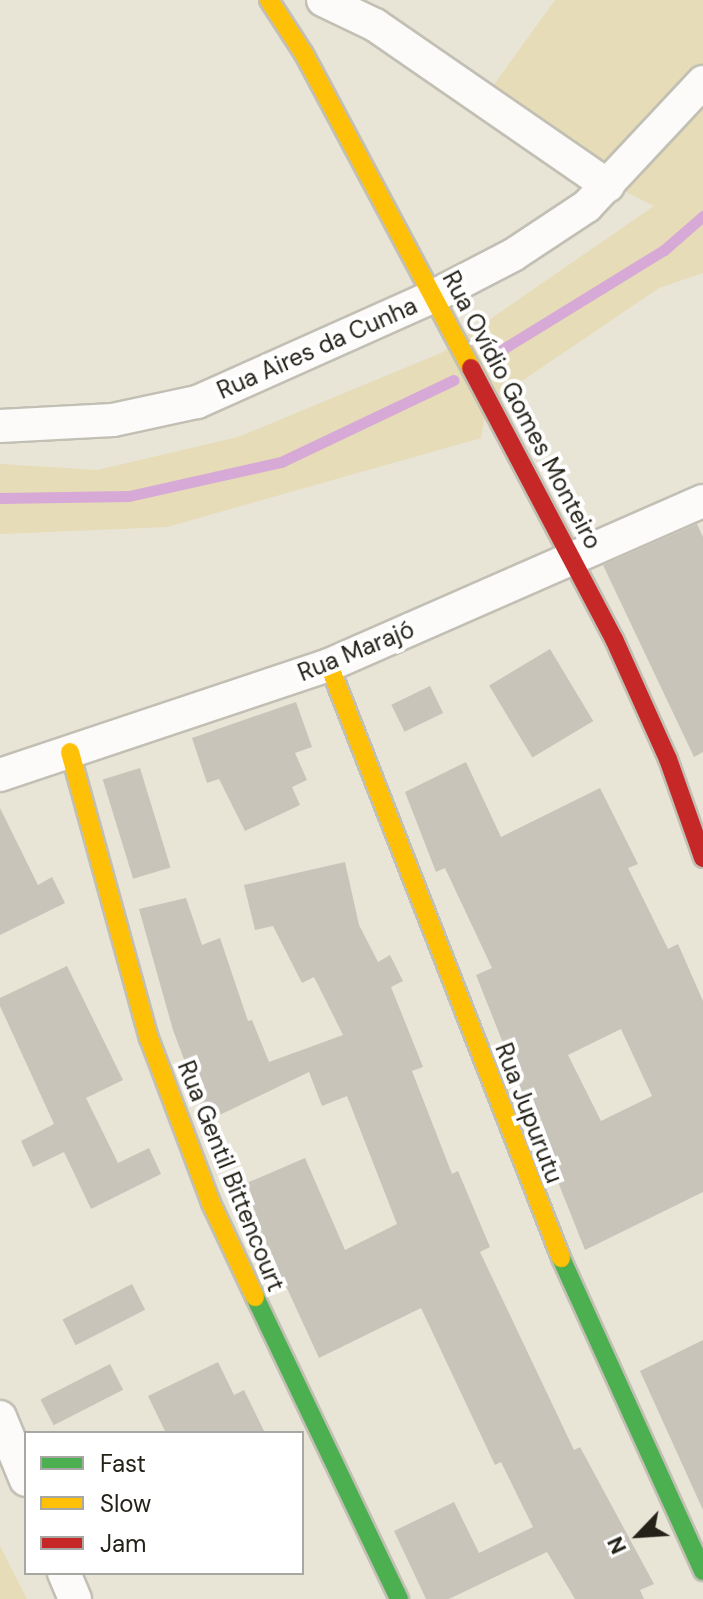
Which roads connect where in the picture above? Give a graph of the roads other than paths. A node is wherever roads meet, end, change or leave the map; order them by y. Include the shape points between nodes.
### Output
1 (269, 0) edge
2 (323, 0) edge
3 (703, 82) edge
4 (608, 186) junction
5 (434, 296) junction
6 (0, 426) edge
7 (703, 501) edge
8 (572, 557) junction
9 (329, 665) junction
10 (70, 752) junction
11 (0, 775) edge
12 (703, 858) edge
13 (0, 1417) edge
14 (24, 1475) edge
15 (703, 1571) edge
16 (65, 1575) edge
17 (75, 1599) edge
18 (399, 1599) edge

1 - 5 street, Rua Ovídio Gomes Monteiro via 304,54
2 - 4 street via 375,25
3 - 4 street, Rua Aires da Cunha
4 - 5 street, Rua Aires da Cunha via 513,255
5 - 6 street, Rua Aires da Cunha via 197,402 113,420
5 - 8 street, Rua Ovídio Gomes Monteiro
7 - 8 street, Rua Marajó
8 - 9 street, Rua Marajó
8 - 12 street, Rua Ovídio Gomes Monteiro via 668,759
9 - 10 street, Rua Marajó
9 - 15 street, Rua Jupurutu via 545,1222
10 - 11 street, Rua Marajó
10 - 18 street, Rua Gentil Bittencourt via 149,1038 211,1203
13 - 14 street
16 - 17 street

